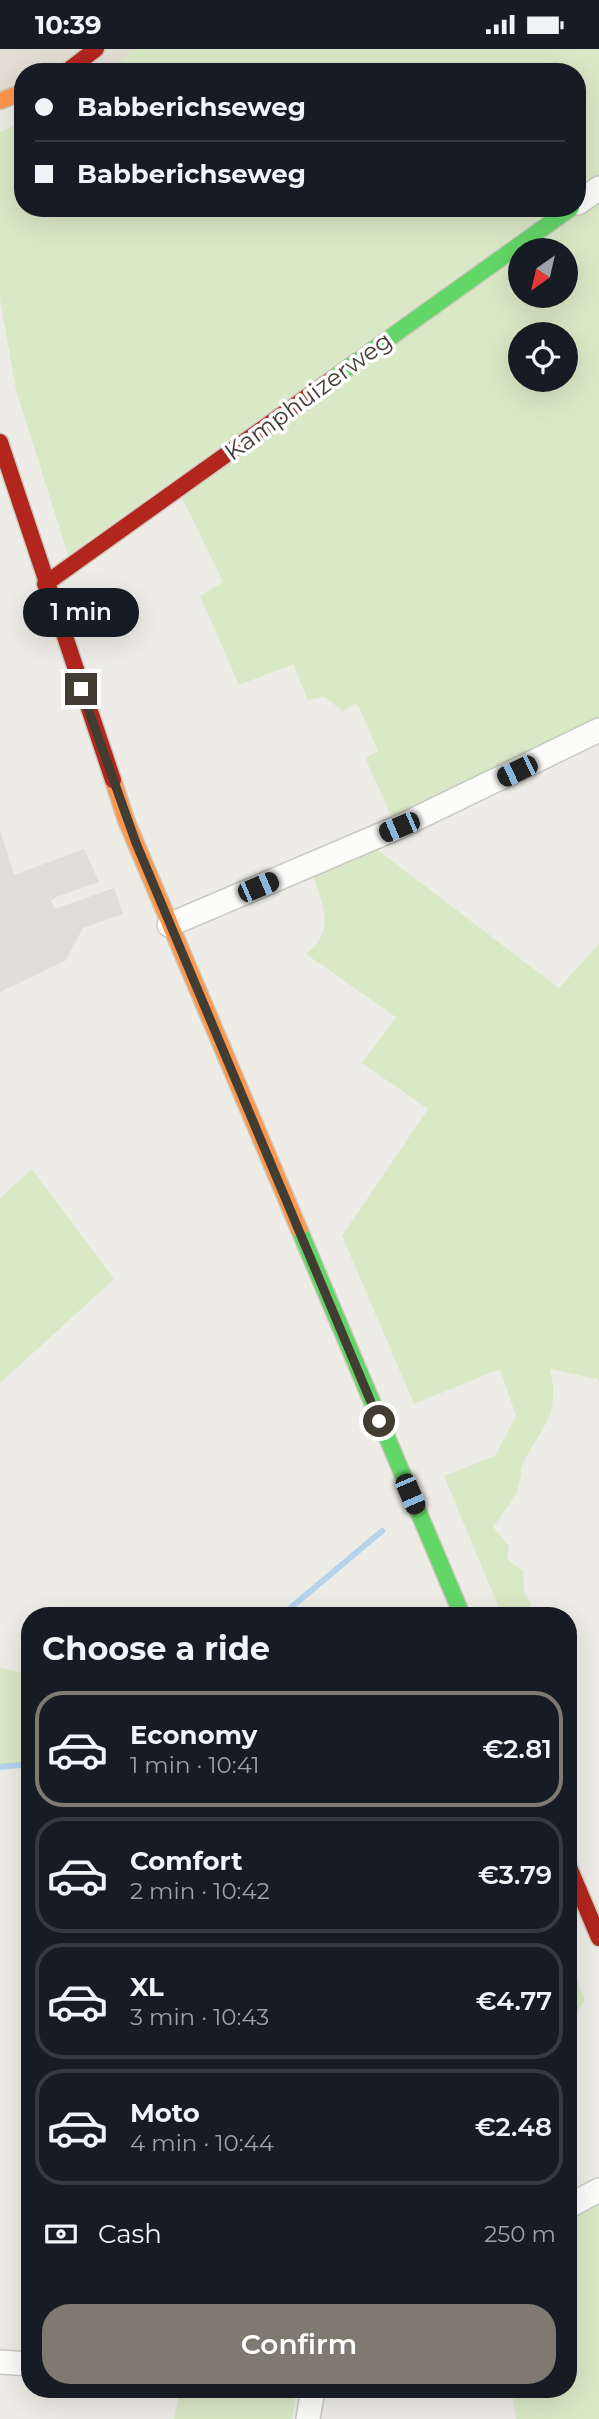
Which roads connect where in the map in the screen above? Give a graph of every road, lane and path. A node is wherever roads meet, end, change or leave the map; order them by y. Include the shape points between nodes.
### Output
1 (96, 49) edge
2 (78, 63) edge
3 (557, 217) edge
4 (0, 442) edge
5 (45, 584) junction
6 (599, 730) edge
7 (169, 925) junction
8 (459, 1607) edge
9 (577, 1886) edge
10 (599, 1938) edge
11 (599, 2190) edge
12 (577, 2202) edge
13 (0, 2362) edge
14 (21, 2363) edge
15 (312, 2398) edge
16 (308, 2419) edge

1 - 2 main road
3 - 5 main road, Kamphuizerweg
4 - 5 main road
5 - 7 main road via 127,820
6 - 7 street via 399,827
7 - 8 main road
9 - 10 main road
11 - 12 street
13 - 14 street
15 - 16 street

